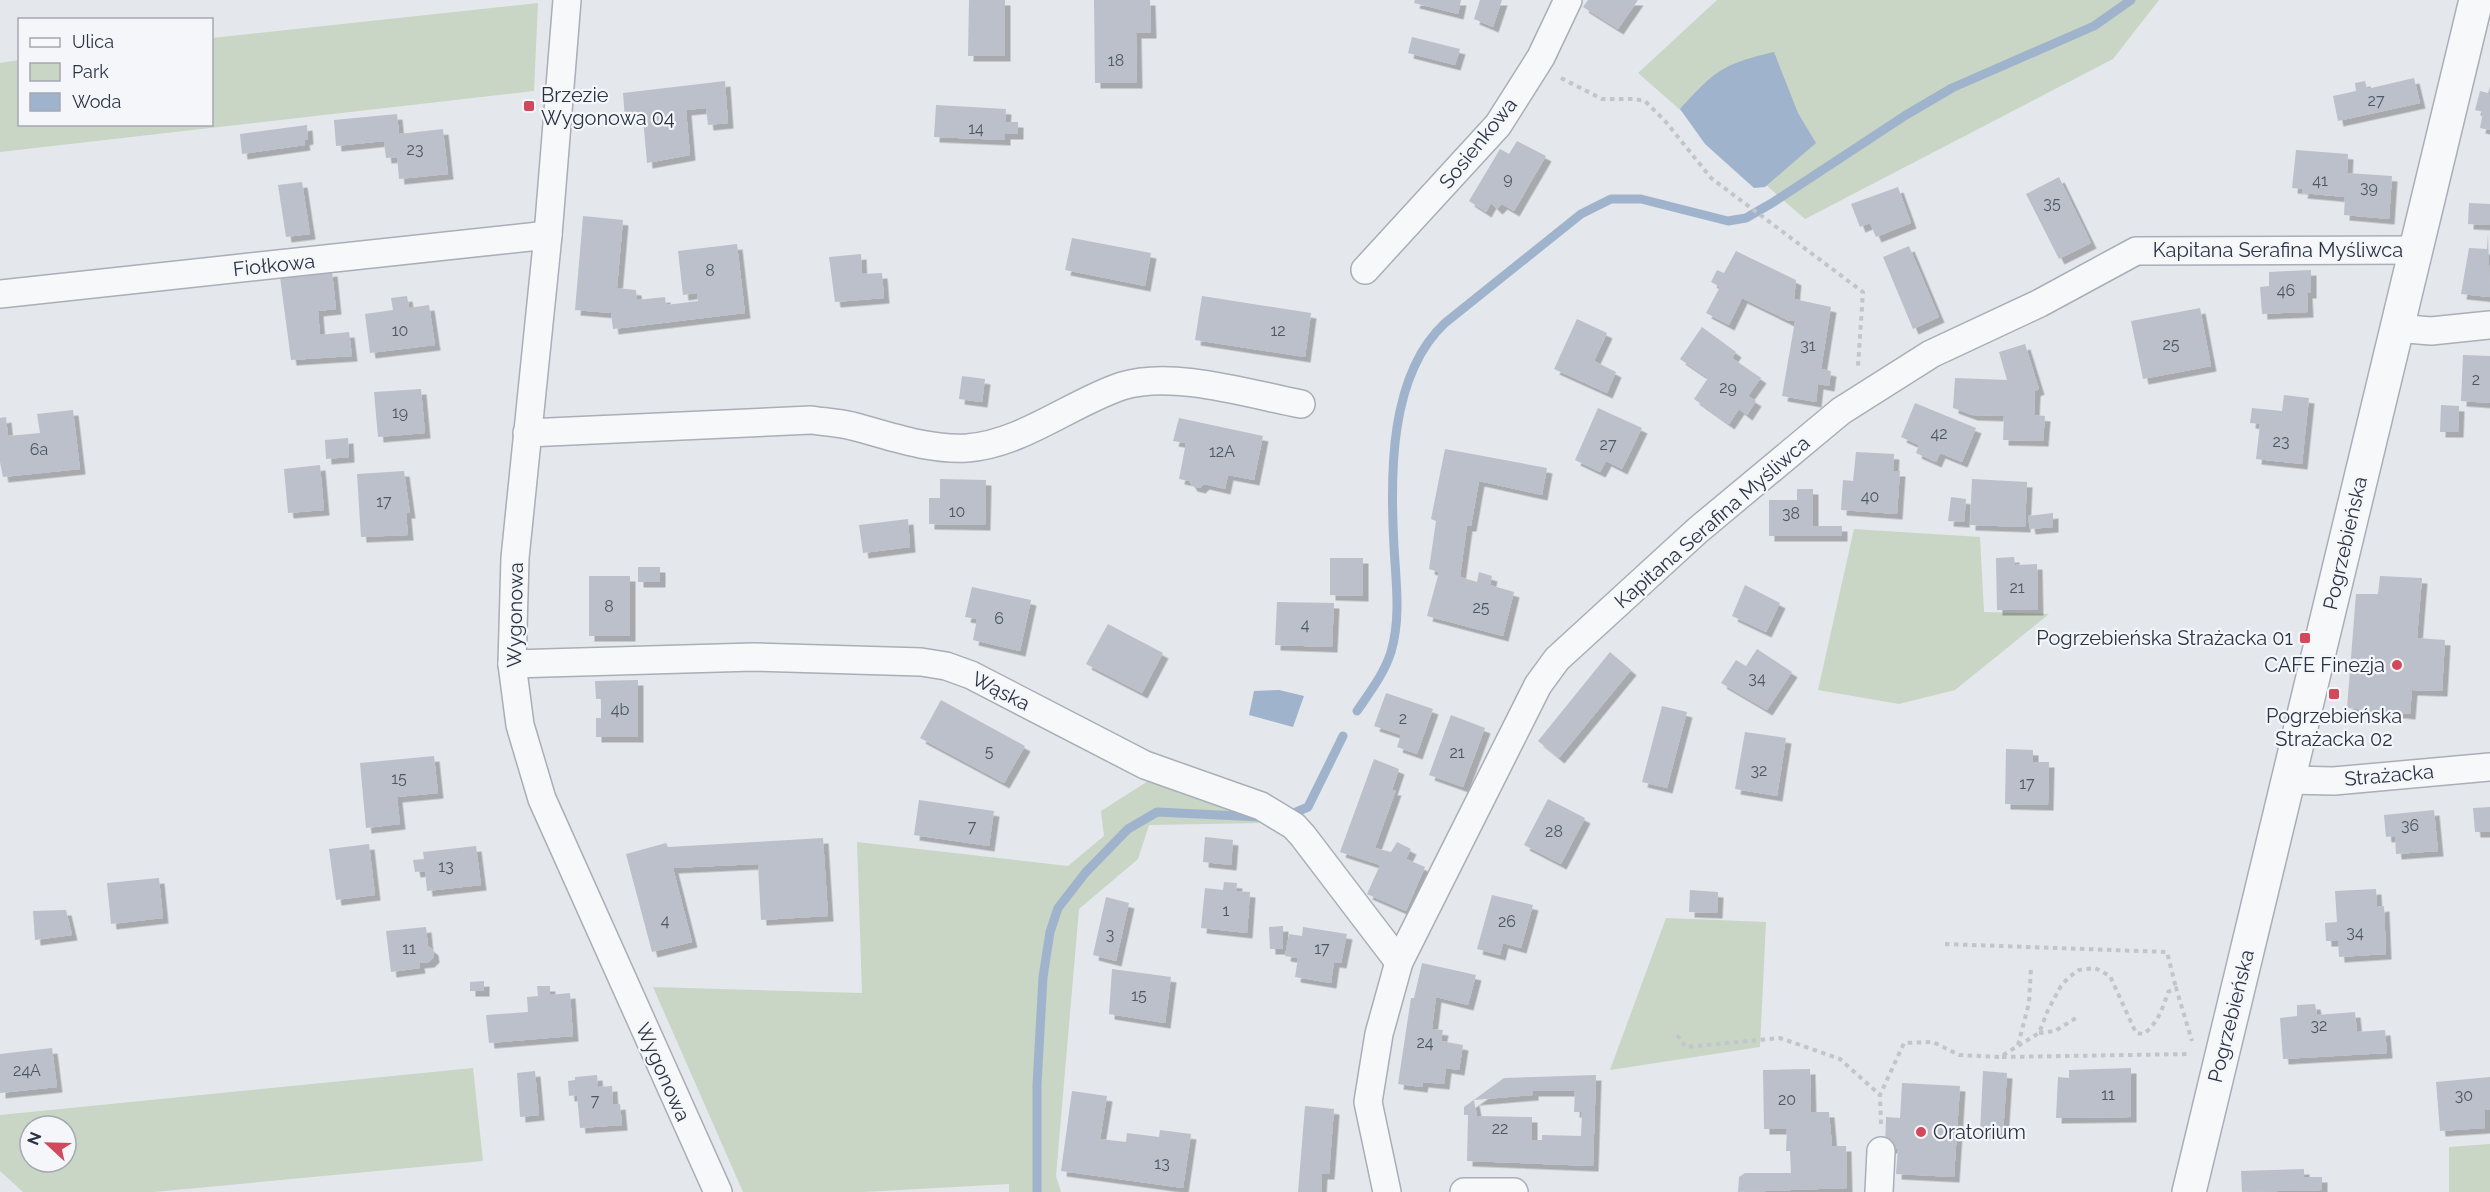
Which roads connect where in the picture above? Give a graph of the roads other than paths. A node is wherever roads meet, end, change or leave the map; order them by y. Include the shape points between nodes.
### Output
1 (567, 0) edge
2 (1568, 0) edge
3 (2476, 0) edge
4 (548, 235) junction
5 (2415, 250) junction
6 (1365, 270) dead end
7 (0, 294) edge
8 (2490, 325) edge
9 (2396, 328) junction
10 (1301, 404) dead end
11 (527, 433) junction
12 (512, 664) junction
13 (2490, 767) edge
14 (2288, 780) junction
15 (1399, 962) junction
16 (1881, 1151) dead end
17 (718, 1192) edge
18 (1387, 1192) edge
19 (1464, 1192) edge
20 (1514, 1192) edge
21 (1879, 1192) edge
22 (2189, 1192) edge

1 - 4 street, Wygonowa
2 - 6 street, Sosienkowa via 1536,66 1498,125
3 - 5 street, Pogrzebieńska
4 - 7 street, Fiołkowa
4 - 11 street, Wygonowa
5 - 9 street, Pogrzebieńska
5 - 15 street, Kapitana Serafina Myśliwca via 2136,251 2040,303 1931,354 1841,411 1698,530 1557,659 1522,712
8 - 9 street via 2431,331
9 - 14 street, Pogrzebieńska
10 - 11 street via 1175,380 1145,381 1108,392 990,445 968,448 915,444 849,425 812,420
11 - 12 street, Wygonowa via 515,558
12 - 15 street, Wąska via 753,657 946,666 971,675 1145,765 1261,806 1294,826
12 - 17 street, Wygonowa via 520,725 542,799
13 - 14 street, Strażacka via 2334,781
14 - 22 street, Pogrzebieńska
15 - 18 street, Kapitana Serafina Myśliwca via 1379,1034 1368,1102
16 - 21 street
19 - 20 street

